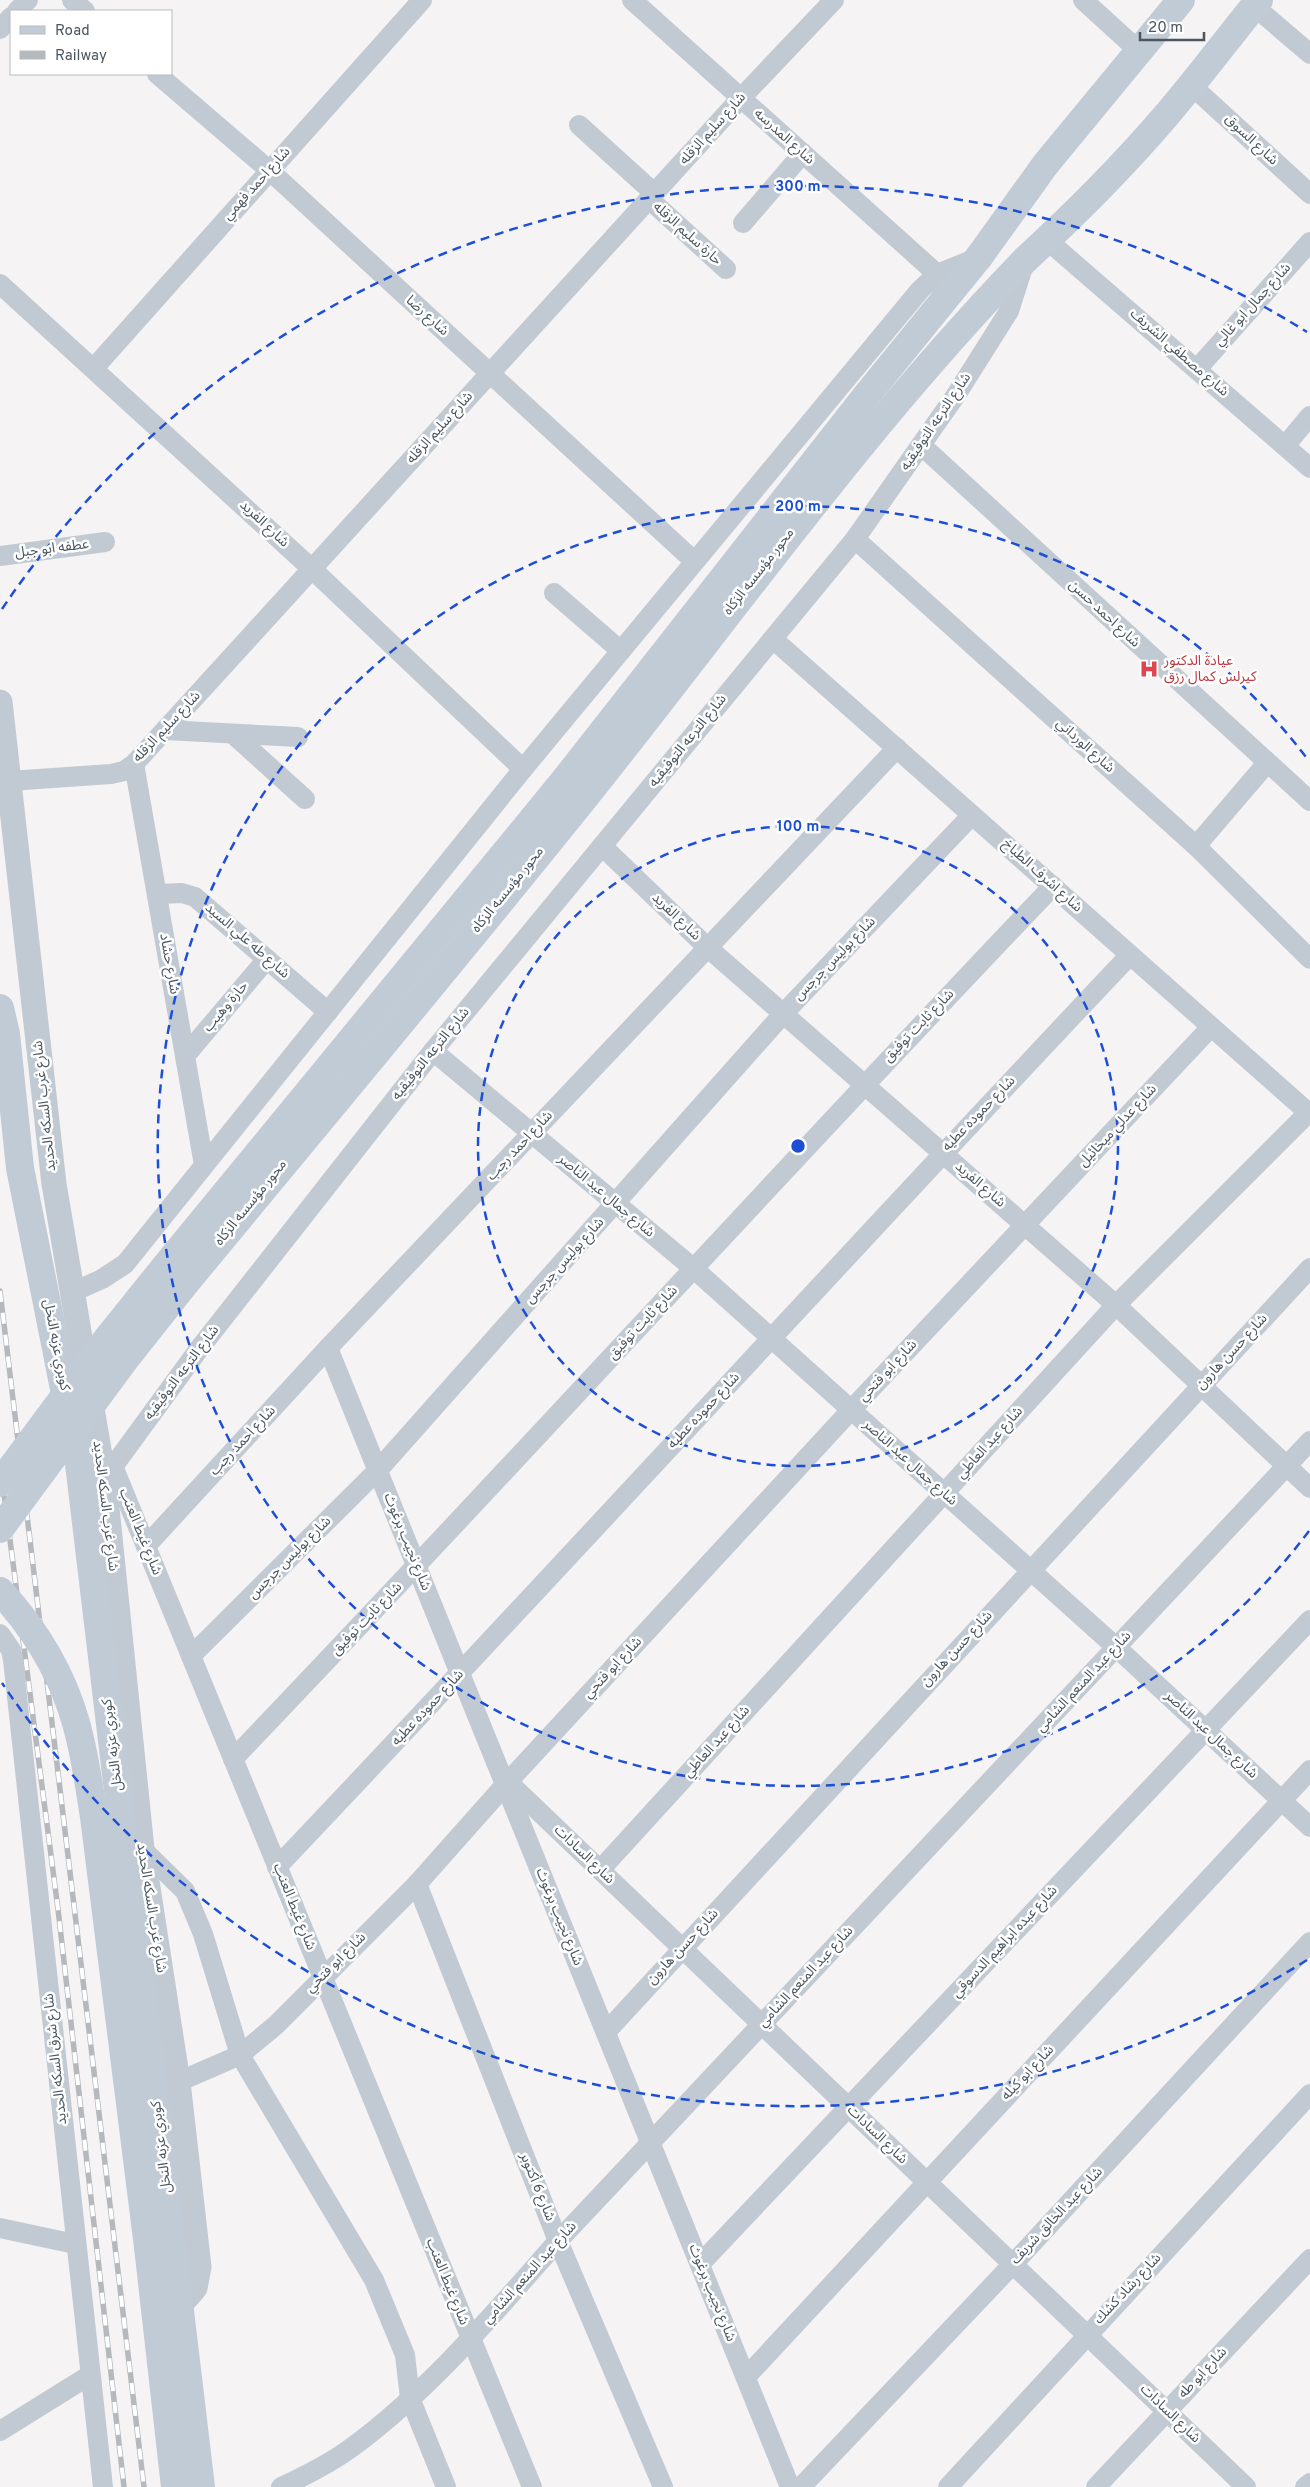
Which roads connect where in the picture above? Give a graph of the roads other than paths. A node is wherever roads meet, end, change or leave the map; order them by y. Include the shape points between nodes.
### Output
1 (28, 0) edge
2 (72, 0) edge
3 (422, 0) edge
4 (632, 0) edge
5 (834, 0) edge
6 (1083, 0) edge
7 (1181, 0) edge
8 (1257, 3) edge
9 (18, 10) edge
10 (84, 10) edge
11 (10, 18) edge
12 (0, 29) edge
13 (1139, 51) junction
14 (1310, 54) edge
15 (158, 75) edge
16 (1191, 85) junction
17 (741, 98) junction
18 (579, 124) dead end
19 (803, 154) junction
20 (269, 170) junction
21 (1310, 194) edge
22 (651, 196) junction
23 (744, 223) dead end
24 (1047, 240) junction
25 (1310, 242) edge
26 (979, 257) junction
27 (1026, 259) junction
28 (726, 269) dead end
29 (937, 274) junction
30 (0, 284) edge
31 (94, 368) junction
32 (1196, 369) junction
33 (490, 373) junction
34 (1310, 416) edge
35 (920, 445) junction
36 (1285, 446) junction
37 (1310, 468) edge
38 (855, 539) junction
39 (105, 542) dead end
40 (0, 556) edge
41 (694, 561) junction
42 (312, 569) junction
43 (554, 593) dead end
44 (773, 639) junction
45 (620, 651) junction
46 (0, 702) edge
47 (165, 730) junction
48 (233, 734) junction
49 (298, 737) dead end
50 (897, 748) junction
51 (134, 764) junction
52 (1267, 764) junction
53 (524, 770) junction
54 (9, 781) junction
55 (305, 799) dead end
56 (1310, 801) edge
57 (972, 815) junction
58 (602, 846) junction
59 (1196, 846) junction
60 (1053, 886) junction
61 (157, 894) junction
62 (707, 947) junction
63 (1130, 955) junction
64 (267, 959) junction
65 (1310, 959) edge
66 (0, 1008) edge
67 (328, 1012) junction
68 (783, 1014) junction
69 (1211, 1027) junction
70 (433, 1051) junction
71 (185, 1056) junction
72 (864, 1084) junction
73 (1309, 1114) edge
74 (532, 1134) junction
75 (942, 1153) junction
76 (204, 1165) junction
77 (616, 1204) junction
78 (1025, 1225) junction
79 (693, 1268) junction
80 (1310, 1268) edge
81 (71, 1293) junction
82 (1116, 1305) junction
83 (771, 1338) junction
84 (328, 1348) junction
85 (1201, 1385) junction
86 (851, 1410) junction
87 (1310, 1441) edge
88 (1287, 1466) junction
89 (378, 1470) junction
90 (108, 1472) junction
91 (0, 1484) edge
92 (1310, 1488) edge
93 (944, 1493) junction
94 (0, 1529) edge
95 (146, 1546) junction
96 (417, 1567) junction
97 (1030, 1570) junction
98 (0, 1591) edge
99 (1310, 1620) edge
100 (0, 1634) edge
101 (1116, 1647) junction
102 (191, 1656) junction
103 (461, 1674) junction
104 (1206, 1730) junction
105 (233, 1759) junction
106 (1310, 1770) edge
107 (507, 1784) junction
108 (1282, 1800) junction
109 (1310, 1827) edge
110 (142, 1849) junction
111 (278, 1867) junction
112 (600, 1870) junction
113 (417, 1884) junction
114 (1310, 1942) edge
115 (682, 1948) junction
116 (322, 1976) junction
117 (762, 2024) junction
118 (606, 2032) junction
119 (240, 2054) junction
120 (178, 2082) junction
121 (1310, 2094) edge
122 (848, 2107) junction
123 (651, 2144) junction
124 (927, 2182) junction
125 (0, 2228) edge
126 (558, 2241) junction
127 (75, 2244) junction
128 (1310, 2259) edge
129 (700, 2264) junction
130 (1013, 2264) junction
131 (180, 2305) junction
132 (1086, 2334) junction
133 (471, 2339) junction
134 (90, 2375) junction
135 (746, 2377) junction
136 (410, 2398) junction
137 (180, 2411) junction
138 (1167, 2412) junction
139 (0, 2431) edge
140 (1310, 2483) edge
141 (103, 2487) edge
142 (175, 2487) edge
143 (201, 2487) edge
144 (281, 2487) edge
145 (446, 2487) edge
146 (532, 2487) edge
147 (663, 2487) edge
148 (790, 2487) edge
149 (800, 2487) edge
150 (948, 2487) edge
151 (1096, 2487) edge
152 (1246, 2487) edge
153 (1305, 2487) edge

1 - 9 street
2 - 10 street
3 - 20 street, شارع احمد فهمي
4 - 17 street, شارع المدرسه
5 - 17 street, شارع سليم الزقله
6 - 13 street
7 - 13 main road
8 - 14 street
8 - 16 main road, شارع الترعه التوفيقيه
11 - 12 street
13 - 26 main road via 1045,166
15 - 20 street, شارع رضا
16 - 21 street, شارع السوق
16 - 24 main road, شارع الترعه التوفيقيه via 1131,156
17 - 19 street, شارع المدرسه
17 - 22 street, شارع سليم الزقله
18 - 22 street, حارة سليم الزقله
19 - 23 street
19 - 29 street, شارع المدرسه
20 - 31 street, شارع احمد فهمي
20 - 33 street, شارع رضا
22 - 28 street, حارة سليم الزقله
22 - 33 street, شارع سليم الزقله
24 - 27 main road, شارع الترعه التوفيقيه
24 - 32 street, شارع مصطفي الشريف
25 - 32 street, شارع جمال ابو غالي
26 - 29 street
26 - 91 main road, محور مؤسسه الزكاه, bridge via 563,782 163,1269
27 - 35 street, شارع الترعه التوفيقيه via 1009,311
27 - 94 main road, محور مؤسسه الزكاه, bridge via 955,334 881,420 583,800 184,1285
29 - 41 street via 914,297
30 - 31 street, شارع الفريد
31 - 42 street, شارع الفريد
32 - 36 street, شارع مصطفي الشريف
33 - 41 street, شارع رضا
33 - 42 street, شارع سليم الزقله
34 - 36 street
35 - 38 street, شارع الترعه التوفيقيه
35 - 52 street, شارع احمد حسن
36 - 37 street, شارع مصطفي الشريف
38 - 44 street, شارع الترعه التوفيقيه
38 - 59 street, شارع الورداني
39 - 40 street, عطفه ابو جبل
41 - 45 street
42 - 47 street, شارع سليم الزقله
42 - 53 street, شارع الفريد
43 - 45 street
44 - 50 street, شارع اشرف الطباخ
44 - 58 street, شارع الترعه التوفيقيه
45 - 53 street
46 - 54 street, شارع غرب السكه الحديد
47 - 48 street
47 - 51 street, شارع سليم الزقله
48 - 49 street
48 - 55 street
50 - 57 street, شارع اشرف الطباخ
50 - 62 street, شارع احمد رجب
51 - 54 street, شارع سليم الزقله via 111,774
51 - 61 street, شارع حشاد
52 - 56 street, شارع احمد حسن
52 - 59 street
53 - 67 street
54 - 81 street, شارع غرب السكه الحديد via 54,1184
57 - 60 street, شارع اشرف الطباخ
57 - 68 street, شارع بوليس جرجس
58 - 62 street, شارع الفريد
58 - 70 street, شارع الترعه التوفيقيه
59 - 65 street, شارع الورداني
60 - 63 street, شارع اشرف الطباخ
60 - 72 street, شارع ثابت توفيق
61 - 64 street, شارع طه علي السيد via 182,893 195,897
61 - 71 street, شارع حشاد
62 - 68 street, شارع الفريد
62 - 74 street, شارع احمد رجب
63 - 69 street, شارع اشرف الطباخ
63 - 75 street, شارع حموده عطيه
64 - 67 street, شارع طه علي السيد
64 - 71 street, حارة وهيب
66 - 131 main road, كوبري عزبه النخل, bridge via 6,1034 20,1168 79,1464
67 - 76 street
68 - 72 street, شارع الفريد
68 - 77 street, شارع بوليس جرجس
69 - 73 street, شارع اشرف الطباخ
69 - 78 street, شارع عدلي ميخائيل
70 - 74 street, شارع جمال عبد الناصر
70 - 90 street, شارع الترعه التوفيقيه via 199,1349
71 - 76 street, شارع حشاد
72 - 75 street, شارع الفريد
72 - 79 street, شارع ثابت توفيق
73 - 82 street, شارع عبد العاطي
74 - 77 street, شارع جمال عبد الناصر
74 - 84 street, شارع احمد رجب
75 - 78 street, شارع الفريد
75 - 83 street, شارع حموده عطيه
76 - 81 street via 125,1264
77 - 79 street, شارع جمال عبد الناصر
77 - 89 street, شارع بوليس جرجس
78 - 82 street, شارع الفريد
78 - 86 street, شارع ابو فتحي
79 - 83 street, شارع جمال عبد الناصر
79 - 96 street, شارع ثابت توفيق
80 - 85 street, شارع حسن هارون
81 - 90 street, شارع غرب السكه الحديد
82 - 85 street, شارع الفريد
82 - 93 street, شارع عبد العاطي
83 - 86 street, شارع جمال عبد الناصر
83 - 103 street, شارع حموده عطيه
84 - 89 street, شارع نجيب برغوث
84 - 95 street, شارع احمد رجب
85 - 88 street, شارع الفريد
85 - 97 street, شارع حسن هارون
86 - 93 street, شارع جمال عبد الناصر
86 - 107 street, شارع ابو فتحي
87 - 88 street, شارع عبد المنعم الشامي
88 - 92 street, شارع الفريد
88 - 101 street, شارع عبد المنعم الشامي
89 - 96 street, شارع نجيب برغوث
89 - 102 street, شارع بوليس جرجس
90 - 95 street, شارع غيط العنب
90 - 110 street, شارع غرب السكه الحديد
93 - 97 street, شارع جمال عبد الناصر
93 - 112 street, شارع عبد العاطي
95 - 102 street, شارع غيط العنب
96 - 103 street, شارع نجيب برغوث
96 - 105 street, شارع ثابت توفيق
97 - 101 street, شارع جمال عبد الناصر
97 - 115 street, شارع حسن هارون
98 - 137 main road, كوبري عزبه النخل, bridge via 44,1647 81,1741 94,1817 148,2247
99 - 104 street, شارع عبده ابراهيم الدسوقي
100 - 127 street, شارع شرق السكه الحديد via 11,1650 13,1660
101 - 104 street, شارع جمال عبد الناصر
101 - 117 street, شارع عبد المنعم الشامي
102 - 105 street, شارع غيط العنب
103 - 107 street, شارع نجيب برغوث
103 - 111 street, شارع حموده عطيه
104 - 108 street, شارع جمال عبد الناصر
104 - 122 street, شارع عبده ابراهيم الدسوقي
105 - 111 street, شارع غيط العنب
106 - 108 street, شارع ابو كيله
107 - 112 street, شارع السادات
107 - 113 street, شارع ابو فتحي
107 - 118 street, شارع نجيب برغوث
108 - 109 street, شارع جمال عبد الناصر
108 - 124 street, شارع ابو كيله
110 - 119 street via 186,1891 203,1934
110 - 120 street, شارع غرب السكه الحديد
111 - 116 street, شارع غيط العنب
112 - 115 street, شارع السادات
113 - 116 street, شارع ابو فتحي
113 - 126 street, شارع 6 أكتوبر
114 - 130 street, شارع عبد الخالق شريف
115 - 117 street, شارع السادات
115 - 118 street, شارع حسن هارون
116 - 119 street, شارع ابو فتحي via 276,2025
116 - 133 street, شارع غيط العنب
117 - 122 street, شارع السادات
117 - 123 street, شارع عبد المنعم الشامي
118 - 123 street, شارع نجيب برغوث
119 - 120 street, شارع ابو فتحي
119 - 136 street via 374,2280 405,2355
120 - 131 street, شارع غرب السكه الحديد via 198,2267 195,2288
121 - 132 street, شارع رشاد كشك
122 - 124 street, شارع السادات
122 - 129 street, شارع عبده ابراهيم الدسوقي
123 - 126 street, شارع عبد المنعم الشامي
123 - 129 street, شارع نجيب برغوث
124 - 130 street, شارع السادات
124 - 135 street, شارع ابو كيله
125 - 127 street
126 - 133 street, شارع عبد المنعم الشامي
126 - 147 street, شارع 6 أكتوبر
127 - 134 street, شارع شرق السكه الحديد
128 - 138 street, شارع ابو طه
129 - 135 street, شارع نجيب برغوث
130 - 132 street, شارع السادات
130 - 149 street, شارع عبد الخالق شريف
131 - 137 main road, كوبري عزبه النخل
132 - 138 street, شارع السادات
132 - 150 street, شارع رشاد كشك
133 - 136 street, شارع عبد المنعم الشامي
133 - 146 street, شارع غيط العنب
134 - 139 street
134 - 141 street, شارع شرق السكه الحديد
135 - 148 street, شارع نجيب برغوث
136 - 144 street, شارع عبد المنعم الشامي via 351,2448 317,2470
136 - 145 street
137 - 142 main road, كوبري عزبه النخل
137 - 143 main road, كوبري عزبه النخل
138 - 151 street, شارع ابو طه
138 - 152 street, شارع السادات
140 - 153 street

